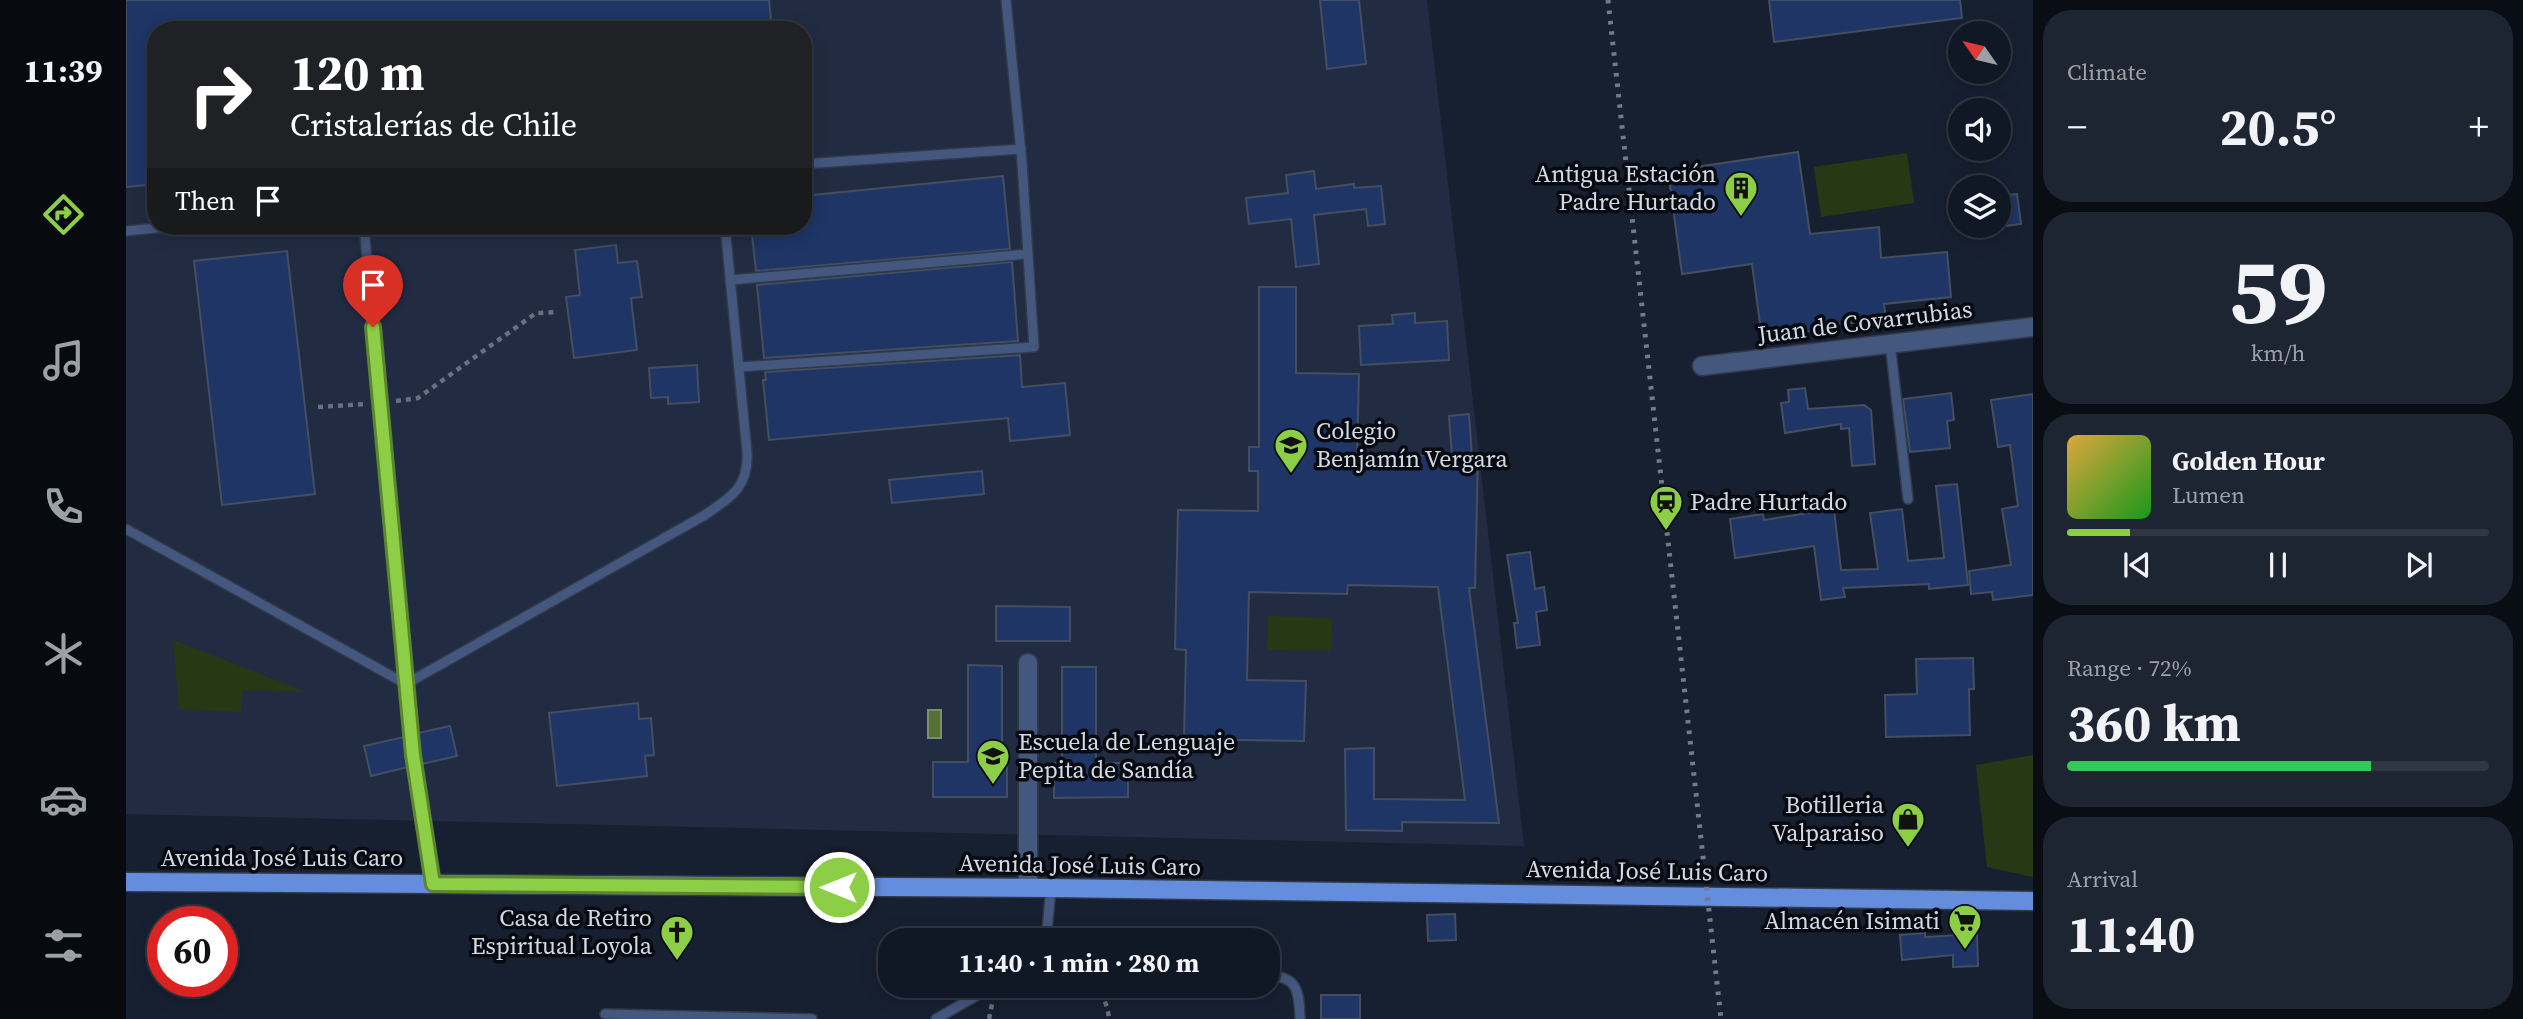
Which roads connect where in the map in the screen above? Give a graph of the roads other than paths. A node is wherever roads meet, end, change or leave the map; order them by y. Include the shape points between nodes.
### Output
1 (1006, 0) edge
2 (1021, 149) junction
3 (812, 163) edge
4 (147, 229) edge
5 (126, 231) edge
6 (365, 235) edge
7 (726, 235) edge
8 (1028, 254) junction
9 (730, 279) junction
10 (2033, 327) edge
11 (1890, 343) junction
12 (1702, 366) dead end
13 (739, 367) junction
14 (1908, 499) dead end
15 (126, 530) edge
16 (1028, 663) dead end
17 (406, 684) junction
18 (126, 882) edge
19 (433, 884) junction
20 (1028, 888) junction
21 (1051, 888) junction
22 (2033, 901) edge
23 (1047, 928) edge
24 (1280, 976) edge
25 (972, 998) edge
26 (606, 1014) dead end
27 (652, 1017) edge
28 (812, 1019) edge
29 (936, 1019) edge
30 (1300, 1019) edge

1 - 2 lane
2 - 3 lane
2 - 8 lane
4 - 5 lane
6 - 17 lane
7 - 9 lane
8 - 9 lane
8 - 13 lane via 1034,348
9 - 13 lane
10 - 11 street, Juan de Covarrubias
11 - 12 street, Juan de Covarrubias
11 - 14 lane
13 - 17 lane via 748,467 736,493 705,515
15 - 17 lane
16 - 20 street
17 - 19 lane
18 - 19 main road, Avenida José Luis Caro
19 - 20 main road, Avenida José Luis Caro
20 - 21 main road, Avenida José Luis Caro
21 - 22 main road, Avenida José Luis Caro
21 - 23 lane
24 - 30 lane via 1299,993
25 - 29 lane
26 - 27 lane
27 - 28 lane

